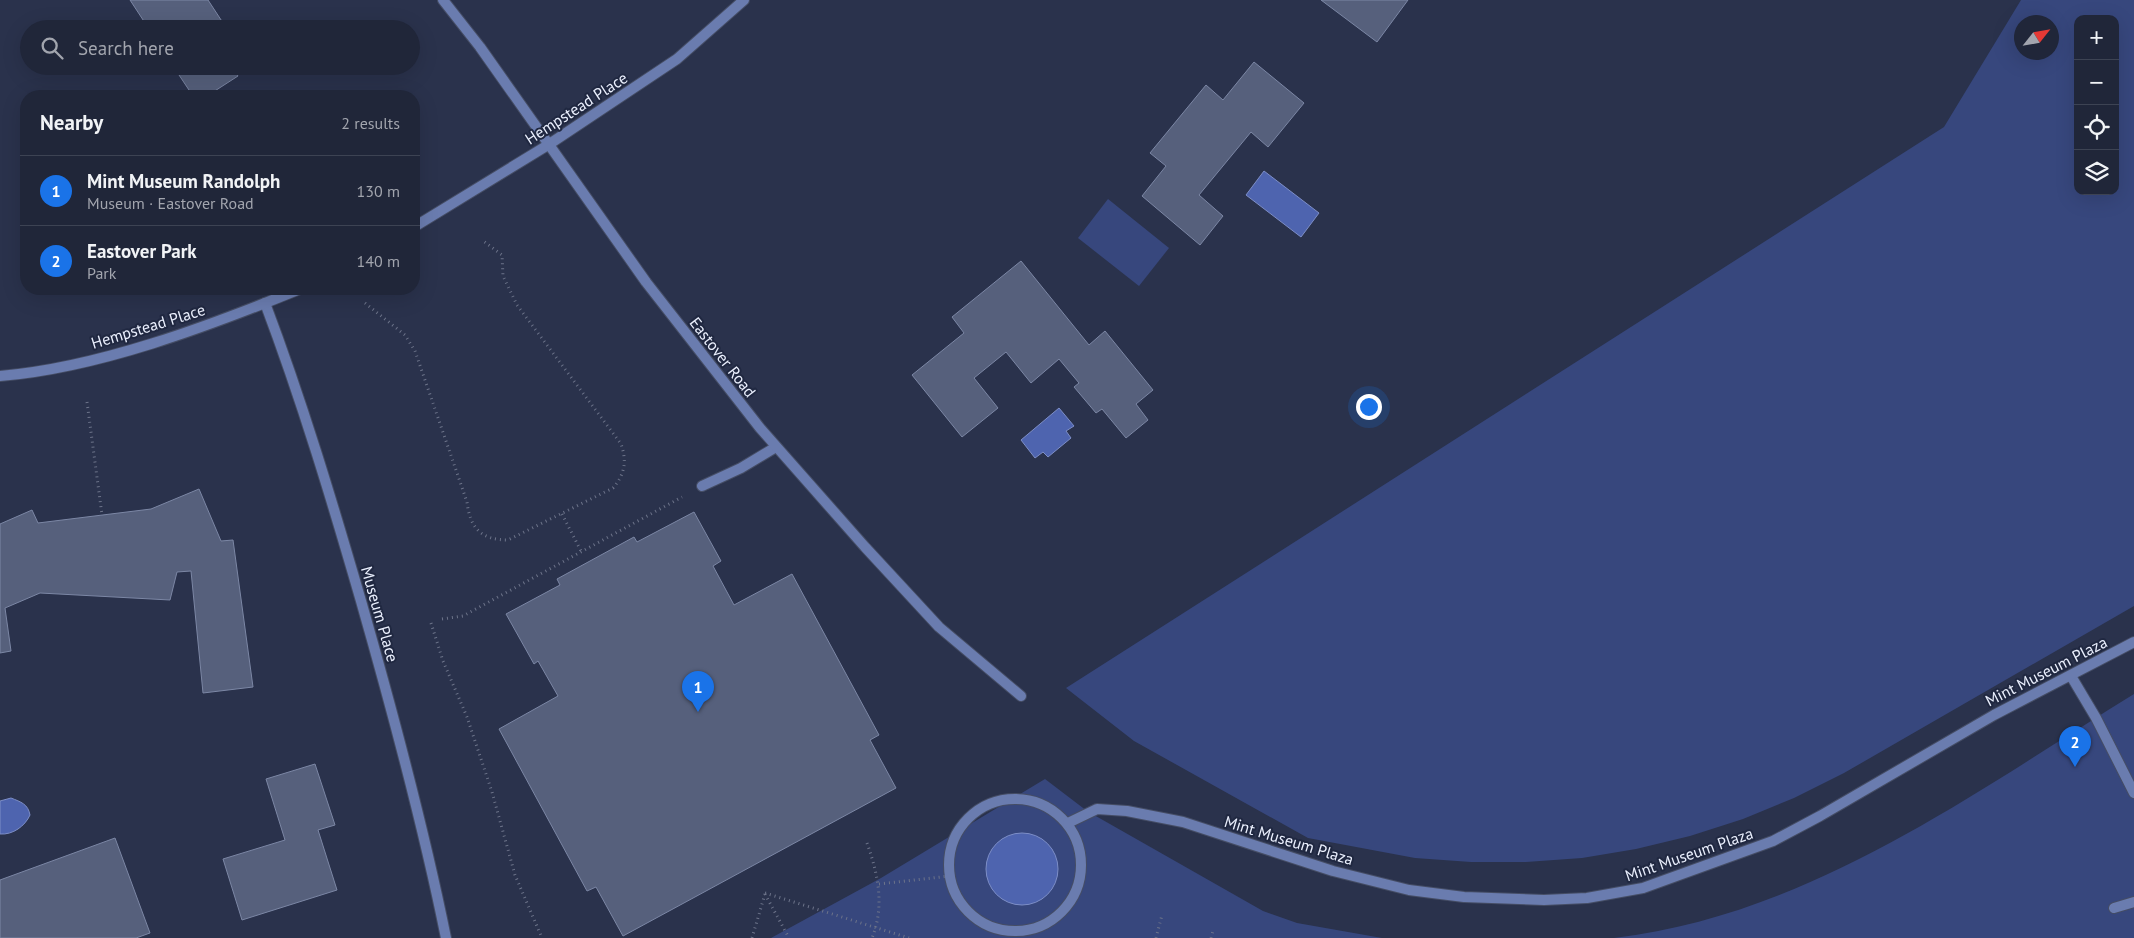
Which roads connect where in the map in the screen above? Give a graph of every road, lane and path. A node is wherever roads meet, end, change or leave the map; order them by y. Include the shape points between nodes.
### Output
1 (443, 0) edge
2 (744, 0) edge
3 (548, 145) junction
4 (420, 223) edge
5 (482, 240) dead end
6 (285, 295) edge
7 (265, 303) junction
8 (365, 303) dead end
9 (0, 376) edge
10 (87, 402) dead end
11 (776, 447) junction
12 (702, 486) joint
13 (562, 514) junction
14 (102, 515) dead end
15 (581, 551) junction
16 (442, 619) dead end
17 (431, 623) dead end
18 (2134, 642) edge
19 (2071, 676) junction
20 (1021, 696) dead end
21 (2134, 793) edge
22 (1068, 823) junction
23 (866, 843) dead end
24 (950, 876) junction
25 (879, 884) junction
26 (765, 893) junction
27 (2134, 902) edge
28 (2114, 908) dead end
29 (1162, 915) dead end
30 (876, 928) junction
31 (1213, 931) dead end
32 (446, 938) edge
33 (542, 938) edge
34 (752, 938) edge
35 (789, 938) edge
36 (872, 938) edge
37 (909, 938) edge
38 (1156, 938) edge
39 (1211, 938) edge

1 - 3 street, Eastover Road
2 - 3 street, Hempstead Place via 677,59
3 - 4 street, Hempstead Place
3 - 11 street, Eastover Road via 646,282
5 - 13 path via 502,255 503,276 517,305 621,444 625,454 625,467 613,488
6 - 7 street, Hempstead Place
7 - 9 street, Hempstead Place via 150,344 60,366
7 - 32 street, Museum Place via 345,547 396,722
8 - 13 path via 405,335 415,351 473,526 495,540 508,540
10 - 14 path
11 - 12 street
11 - 20 street, Eastover Road via 940,627
12 - 15 path
13 - 15 path
15 - 16 path via 463,616
17 - 33 path via 467,716 515,876
18 - 19 street, Mint Museum Plaza
19 - 21 street
19 - 22 street, Mint Museum Plaza via 1994,715 1772,841 1643,888 1587,898 1464,897 1409,890 1333,871 1183,822 1127,811 1097,809
22 - 24 street via 1047,806 1023,798 996,801 973,813 956,832 948,858
22 - 24 street via 1080,847 1082,873 1074,898 1057,918 1034,930 1008,932 982,924 962,907 950,884
23 - 25 path
24 - 25 path
25 - 30 path
26 - 30 path
26 - 34 path
26 - 35 path
27 - 28 street
29 - 38 path
30 - 36 path
30 - 37 path
31 - 39 path

